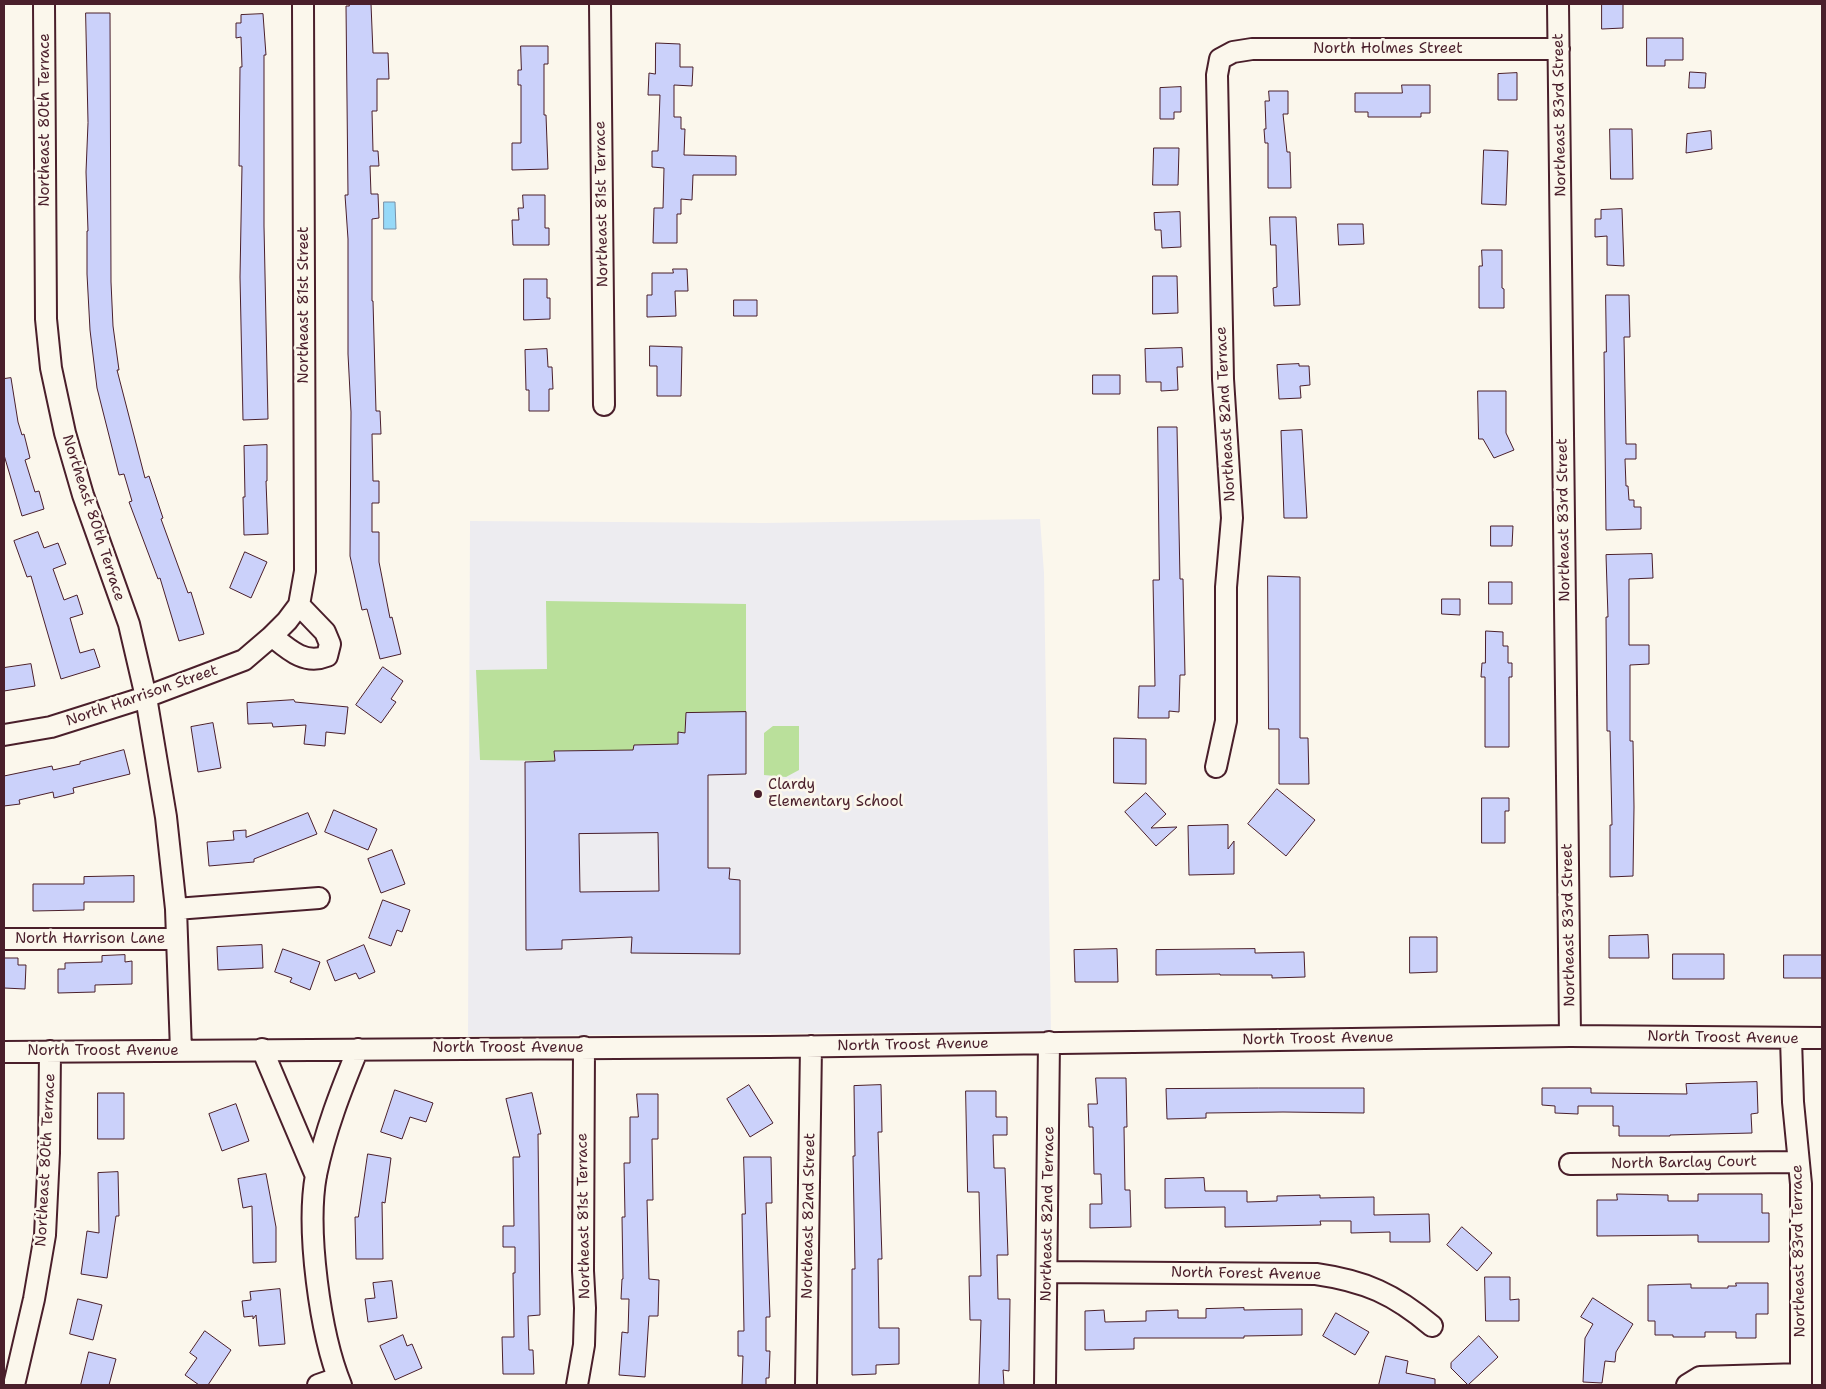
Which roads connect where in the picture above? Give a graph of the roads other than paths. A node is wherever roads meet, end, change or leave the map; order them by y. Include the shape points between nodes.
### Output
1 (44, 4) edge
2 (303, 4) edge
3 (600, 4) edge
4 (1558, 4) edge
5 (1559, 50) junction
6 (1220, 59) joint
7 (604, 405) dead end
8 (299, 605) junction
9 (272, 636) junction
10 (146, 697) junction
11 (4, 735) edge
12 (1216, 767) dead end
13 (319, 898) dead end
14 (176, 909) junction
15 (4, 939) edge
16 (177, 939) junction
17 (1570, 1036) junction
18 (1791, 1038) junction
19 (1822, 1038) edge
20 (1049, 1042) junction
21 (811, 1046) junction
22 (584, 1047) junction
23 (262, 1049) junction
24 (358, 1049) junction
25 (181, 1050) junction
26 (50, 1051) junction
27 (4, 1052) edge
28 (1798, 1162) junction
29 (1570, 1164) dead end
30 (316, 1176) junction
31 (1048, 1272) junction
32 (1432, 1326) dead end
33 (1801, 1380) edge
34 (340, 1382) edge
35 (14, 1385) edge
36 (318, 1385) edge
37 (578, 1385) edge
38 (806, 1385) edge
39 (1045, 1385) edge
40 (1686, 1385) edge

1 - 10 street, Northeast 80th Terrace via 46,319 51,368 64,433 129,624
2 - 8 street, Northeast 81st Street via 305,570
3 - 7 street, Northeast 81st Terrace
4 - 5 street, Northeast 83rd Street
5 - 6 street, North Holmes Street via 1252,48
5 - 17 street, Northeast 83rd Street
6 - 12 street, Northeast 82nd Terrace via 1223,379 1232,518 1226,587 1226,721
8 - 9 street, Northeast 81st Street
8 - 9 street via 325,632 330,644 327,656 319,659 293,654
9 - 10 street, North Harrison Street via 244,660
10 - 11 street, North Harrison Street via 52,727
10 - 14 street, Northeast 80th Terrace via 166,817
13 - 14 street
14 - 16 street, Northeast 80th Terrace
15 - 16 street, North Harrison Lane
16 - 25 street, Northeast 80th Terrace
17 - 18 street, North Troost Avenue
17 - 20 street, North Troost Avenue
18 - 19 street, North Troost Avenue
18 - 28 street, Northeast 83rd Terrace
20 - 21 street, North Troost Avenue
20 - 31 street, Northeast 82nd Terrace
21 - 22 street, North Troost Avenue
21 - 38 street, Northeast 82nd Street
22 - 24 street, North Troost Avenue
22 - 37 street, Northeast 81st Terrace via 585,1308
23 - 24 street, North Troost Avenue
23 - 25 street, North Troost Avenue
23 - 30 street
24 - 30 street via 327,1131
25 - 26 street, North Troost Avenue
26 - 27 street, North Troost Avenue
26 - 35 street, Northeast 80th Terrace via 45,1236
28 - 29 street, North Barclay Court
28 - 33 street, Northeast 83rd Terrace via 1801,1184
30 - 34 street via 314,1240 320,1299
31 - 32 street, North Forest Avenue via 1316,1274 1342,1278 1390,1295
31 - 39 street, Northeast 82nd Terrace
33 - 40 street, Northeast 83rd Terrace via 1700,1377
34 - 36 street

